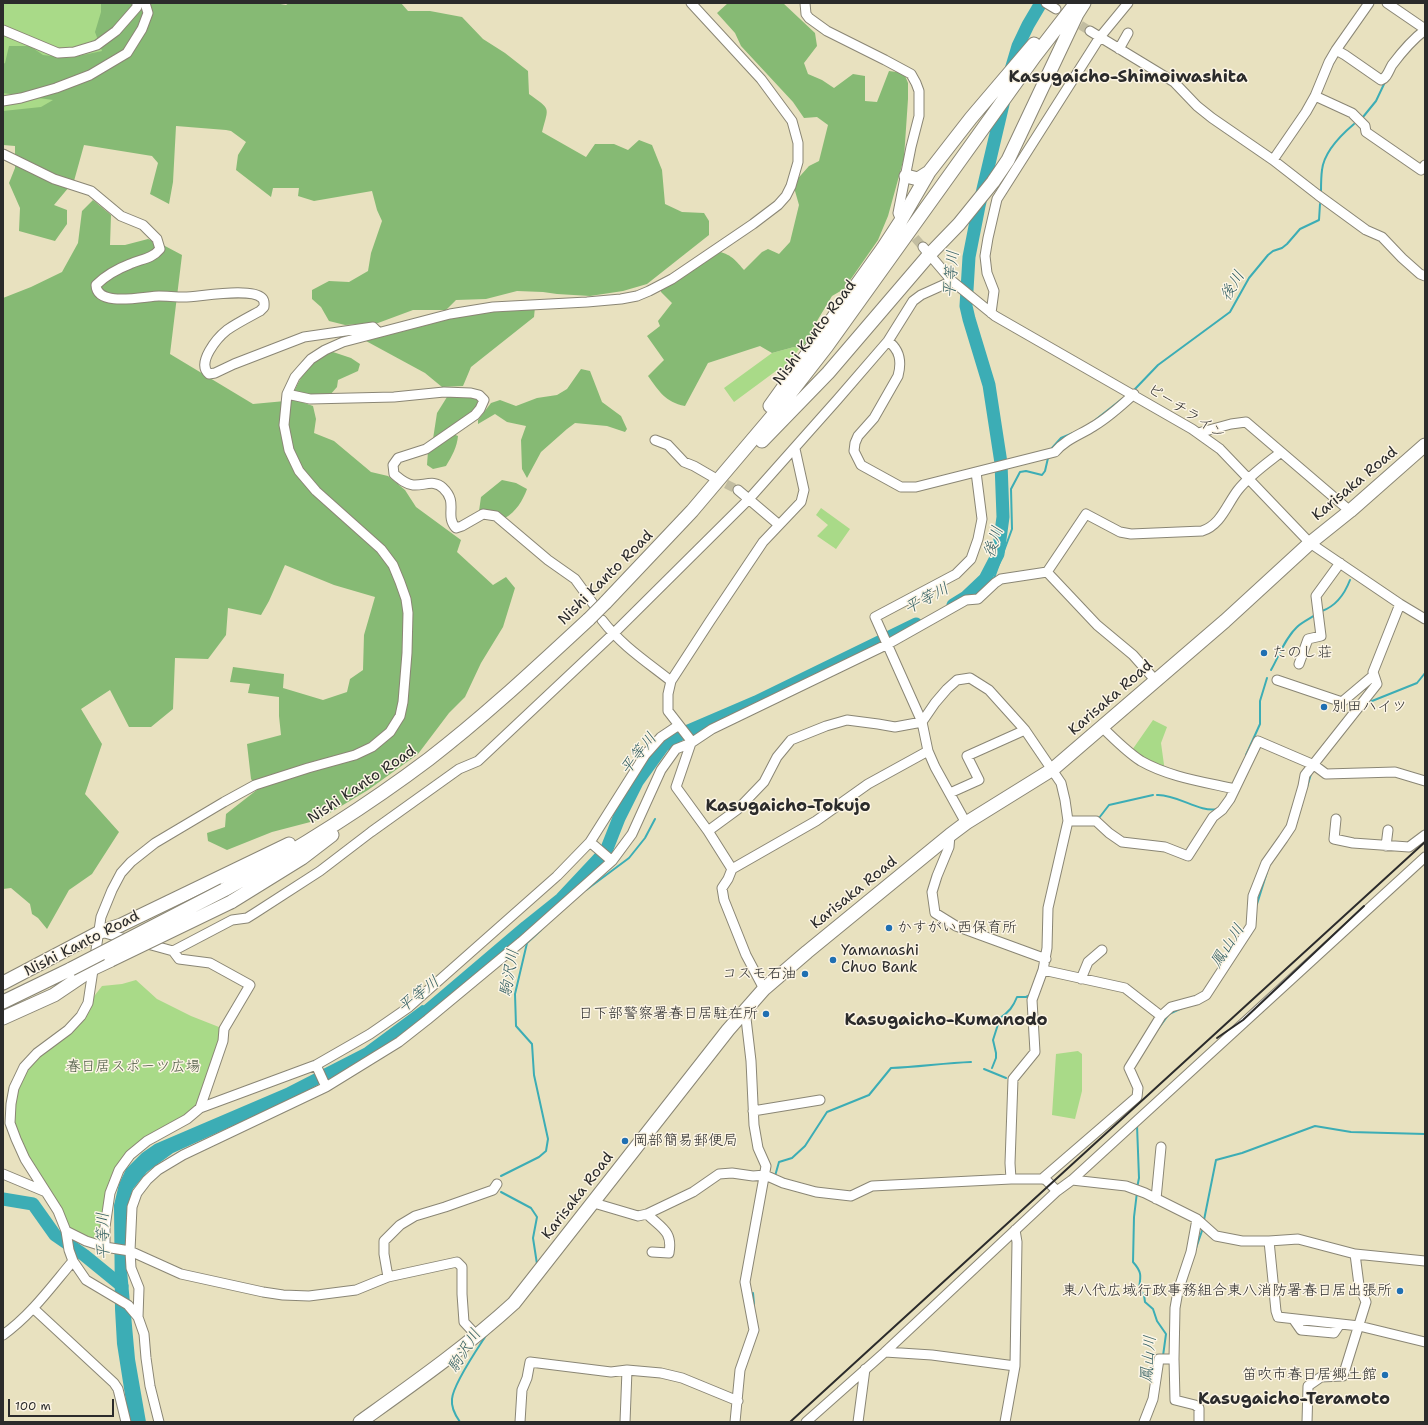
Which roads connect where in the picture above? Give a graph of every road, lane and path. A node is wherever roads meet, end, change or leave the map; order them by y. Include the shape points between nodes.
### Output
1 (137, 3) edge
2 (145, 3) edge
3 (691, 3) edge
4 (805, 3) edge
5 (1074, 3) edge
6 (1084, 3) edge
7 (1128, 3) edge
8 (1370, 3) edge
9 (1387, 3) edge
10 (1425, 29) edge
11 (3, 30) edge
12 (1090, 31) tunnel mouth
13 (1128, 33) dead end
14 (1100, 37) junction
15 (1119, 49) junction
16 (1336, 50) junction
17 (1315, 96) junction
18 (3, 101) edge
19 (3, 154) edge
20 (1273, 160) junction
21 (1425, 165) edge
22 (929, 172) junction
23 (906, 176) junction
24 (902, 223) junction
25 (926, 251) junction
26 (1425, 276) edge
27 (952, 281) junction
28 (991, 313) junction
29 (378, 332) junction
30 (888, 341) junction
31 (287, 394) junction
32 (1134, 394) junction
33 (1198, 433) junction
34 (655, 440) dead end
35 (1425, 445) edge
36 (795, 449) junction
37 (1280, 453) junction
38 (980, 472) junction
39 (718, 477) junction
40 (1249, 478) junction
41 (738, 490) tunnel mouth
42 (749, 499) junction
43 (1350, 511) junction
44 (692, 512) junction
45 (778, 524) junction
46 (1310, 543) junction
47 (1340, 563) junction
48 (1047, 572) junction
49 (600, 604) junction
50 (1400, 604) junction
51 (1425, 619) edge
52 (602, 620) dead end
53 (613, 634) junction
54 (888, 644) junction
55 (1300, 664) dead end
56 (1374, 675) junction
57 (1277, 680) dead end
58 (672, 681) junction
59 (1156, 681) junction
60 (922, 722) junction
61 (679, 725) junction
62 (1102, 727) junction
63 (1025, 730) junction
64 (690, 740) junction
65 (928, 751) junction
66 (429, 758) junction
67 (1314, 765) junction
68 (1053, 769) junction
69 (1425, 781) edge
70 (1235, 789) junction
71 (950, 793) junction
72 (342, 819) junction
73 (1336, 819) dead end
74 (1068, 821) junction
75 (966, 823) junction
76 (1388, 830) dead end
77 (708, 831) junction
78 (950, 835) junction
79 (1425, 835) edge
80 (590, 842) junction
81 (1386, 846) junction
82 (1425, 857) edge
83 (612, 861) junction
84 (732, 869) junction
85 (100, 932) junction
86 (1102, 950) dead end
87 (173, 951) junction
88 (1046, 959) junction
89 (94, 968) junction
90 (1044, 970) junction
91 (1081, 979) junction
92 (3, 983) edge
93 (764, 990) junction
94 (3, 1002) edge
95 (745, 1010) junction
96 (1161, 1016) junction
97 (3, 1018) edge
98 (316, 1065) junction
99 (326, 1087) junction
100 (820, 1100) dead end
101 (200, 1108) junction
102 (753, 1111) junction
103 (1161, 1147) dead end
104 (3, 1174) edge
105 (765, 1175) junction
106 (1011, 1178) junction
107 (1044, 1179) junction
108 (1072, 1180) junction
109 (497, 1184) dead end
110 (1057, 1191) junction
111 (46, 1192) junction
112 (1156, 1199) junction
113 (594, 1203) junction
114 (647, 1214) junction
115 (1197, 1219) junction
116 (1015, 1230) junction
117 (66, 1233) junction
118 (1269, 1241) junction
119 (104, 1247) junction
120 (130, 1251) junction
121 (652, 1252) dead end
122 (1354, 1254) junction
123 (73, 1260) junction
124 (1425, 1261) edge
125 (388, 1277) junction
126 (33, 1308) junction
127 (138, 1317) junction
128 (1359, 1326) junction
129 (3, 1335) edge
130 (477, 1336) junction
131 (1425, 1342) edge
132 (885, 1352) junction
133 (1168, 1359) junction
134 (1015, 1366) junction
135 (864, 1369) junction
136 (627, 1370) junction
137 (738, 1402) junction
138 (126, 1422) edge
139 (159, 1422) edge
140 (360, 1422) edge
141 (520, 1422) edge
142 (625, 1422) edge
143 (735, 1422) edge
144 (806, 1422) edge
145 (858, 1422) edge
146 (1005, 1422) edge
147 (1144, 1422) edge
148 (1199, 1422) edge
149 (1307, 1422) edge

1 - 11 street via 137,7 116,31 98,45 74,52 58,53
2 - 18 street via 148,13 142,29 127,53 90,75 56,88
3 - 29 street via 761,79 792,121 798,143 798,162 791,186 778,205 672,280 637,296 587,302 493,306
4 - 23 street via 809,18 827,31 910,74 916,83 919,91 919,116
5 - 22 highway via 1039,39 971,118
5 - 39 highway, Nishi Kanto Road via 827,346 775,414
6 - 25 highway via 1008,160 959,224
7 - 14 street
8 - 16 street
9 - 10 street
10 - 16 street via 1381,80
12 - 14 street
13 - 15 street
14 - 15 street
14 - 28 street via 997,199 985,256 987,273 994,291
15 - 20 street via 1174,82 1212,118
16 - 17 street
17 - 20 street
17 - 21 street via 1352,114 1365,126 1366,132 1421,170
19 - 29 street via 54,179 91,191 121,216 143,225 157,239 160,249 155,255 105,276 96,285 97,291 103,296 115,300 231,293 254,294 261,297 264,307 227,330 205,358 204,367 209,374 304,337 373,328
20 - 26 street via 1366,230 1382,237 1402,258
22 - 23 highway via 918,179
22 - 24 highway
23 - 24 street via 898,213
24 - 39 highway
25 - 27 street, ピーチライン
25 - 44 highway via 828,373 721,486
27 - 28 street, ピーチライン
27 - 30 street via 912,301
28 - 32 street, ピーチライン
29 - 31 street via 343,342 311,359 295,377
30 - 36 street
30 - 38 street via 900,357 900,370 874,418 855,443 854,451 861,465 901,487 911,488
31 - 49 street via 310,399 394,397 444,392 479,395 484,400 475,415 426,449 398,458 393,464 394,474 405,483 413,485 430,482 443,488 452,500 451,520 456,528 483,514 496,516 575,579
31 - 85 street via 284,425 289,450 298,471 316,491 381,549 393,565 406,599 406,673 400,716 390,732 372,747 355,755 255,786 155,843 121,873 101,917
32 - 33 street, ピーチライン
32 - 38 street via 1111,415 1093,428 1064,442 1055,452
33 - 37 street via 1246,422
33 - 40 street, ピーチライン via 1220,449
34 - 39 street via 668,445 684,462
35 - 43 highway, Karisaka Road
36 - 42 street
36 - 45 street via 804,490 801,502
37 - 40 street
37 - 43 street
38 - 54 street via 982,519 971,559 956,574 875,618
39 - 44 highway, Nishi Kanto Road
40 - 46 street, ピーチライン
40 - 48 street via 1218,520 1210,528 1202,531 1131,534 1120,532 1086,514
41 - 42 street
42 - 45 street
42 - 53 street
43 - 46 highway, Karisaka Road
44 - 49 highway, Nishi Kanto Road
45 - 58 street via 710,620
46 - 47 street, ピーチライン
46 - 59 highway, Karisaka Road
47 - 50 street, ピーチライン
47 - 55 street via 1316,596 1321,636 1308,639
48 - 54 street via 1001,579 978,599 966,600
48 - 59 street via 1097,625 1133,654
49 - 66 highway, Nishi Kanto Road, bridge via 589,619 518,684
50 - 51 street, ピーチライン
50 - 56 street
52 - 53 street
53 - 58 street
53 - 87 street via 478,761 459,769 320,871 255,914 232,920
54 - 60 street
54 - 64 street
56 - 57 street via 1342,702
56 - 67 street via 1377,684
58 - 61 street via 668,694 668,711
59 - 62 highway, Karisaka Road
60 - 63 street via 947,689 957,680 970,678 989,690
60 - 65 street
60 - 77 street via 895,727 847,720 791,740 777,757 764,782 738,808
61 - 64 street
61 - 80 street via 661,737 645,755
62 - 68 highway, Karisaka Road
62 - 70 street via 1127,751 1162,771
63 - 68 street
63 - 71 street via 967,756 979,780
64 - 77 street via 690,750 676,787
64 - 83 street via 676,749 661,770 632,834
65 - 71 street
65 - 84 street via 868,784 816,821
66 - 72 highway, Nishi Kanto Road
66 - 89 highway, bridge via 385,796 302,858 231,902
67 - 69 street via 1326,774 1395,772
67 - 70 street via 1258,741
67 - 96 street via 1305,775 1291,827 1266,862 1254,896 1251,926 1206,995 1171,1007
68 - 74 street via 1061,783
68 - 75 highway, Karisaka Road
70 - 74 street via 1188,856 1165,847 1122,842 1096,821
71 - 75 street
72 - 85 highway via 121,925
72 - 94 highway, Nishi Kanto Road, bridge via 224,890
73 - 81 street via 1334,839
74 - 88 street via 1048,908
75 - 78 highway, Karisaka Road
76 - 81 street
77 - 84 street
78 - 88 street via 949,848 932,892 935,913 956,926
78 - 93 highway, Karisaka Road via 806,952
79 - 81 street via 1409,848
80 - 83 street
80 - 98 street via 557,876 409,1007 370,1034
82 - 108 street
83 - 99 street via 427,1020 399,1042
84 - 93 street via 722,888 724,900 746,955
85 - 87 street
85 - 89 street
85 - 92 highway
86 - 91 street via 1088,962
87 - 101 street via 179,959 210,963 250,985 224,1029 223,1041
88 - 90 street
89 - 97 highway via 54,995
89 - 111 street via 88,1003 81,1016 68,1030 37,1053 24,1067 14,1088 10,1123 25,1159
90 - 91 street
90 - 106 street via 1032,1000 1035,1052 1013,1079
91 - 96 street via 1125,988
93 - 95 highway, Karisaka Road
95 - 102 street
95 - 113 highway, Karisaka Road
96 - 107 street via 1129,1068 1138,1088 1137,1097
98 - 99 street
98 - 101 street
99 - 120 street via 183,1155 158,1170 137,1193 132,1207
100 - 102 street
101 - 119 street via 187,1119 147,1141 130,1155 119,1170 110,1194
102 - 105 street via 758,1148 766,1166
103 - 112 street
104 - 111 street
105 - 106 street via 816,1192 851,1196 872,1186
105 - 114 street via 719,1174 693,1192
105 - 137 street via 745,1282 754,1330 740,1370
106 - 107 street
107 - 110 street
108 - 110 street
108 - 112 street via 1126,1186
109 - 125 street via 493,1190 415,1216 400,1225 384,1241
110 - 116 street
111 - 117 street via 58,1211
112 - 115 street
113 - 114 street via 638,1216
113 - 130 highway, Karisaka Road via 514,1303
114 - 121 street via 668,1233 671,1242 669,1253
115 - 118 street via 1216,1236 1242,1241
115 - 133 street via 1191,1252 1178,1291
116 - 132 street
116 - 134 street
117 - 119 street
117 - 123 street
118 - 122 street via 1298,1239
118 - 128 street via 1278,1317
119 - 120 street
120 - 125 street via 181,1274 283,1295 308,1296 356,1290
120 - 127 street via 138,1288
122 - 124 street
122 - 128 street via 1359,1285 1366,1302
123 - 126 street
123 - 127 street via 86,1280 128,1305
125 - 130 street via 457,1262 462,1267 464,1322
126 - 129 street
126 - 138 street via 114,1383 118,1389
127 - 139 street via 144,1334 150,1386
128 - 131 street
128 - 149 street via 1343,1376 1321,1377 1308,1386
130 - 140 highway, Karisaka Road
132 - 134 street via 932,1355
132 - 135 street
133 - 147 street via 1159,1359 1153,1399
133 - 148 street via 1175,1400 1199,1408
134 - 146 street
135 - 144 street
135 - 145 street
136 - 137 street via 682,1378
136 - 141 street via 611,1372 530,1362 522,1390
136 - 142 street
137 - 143 street

